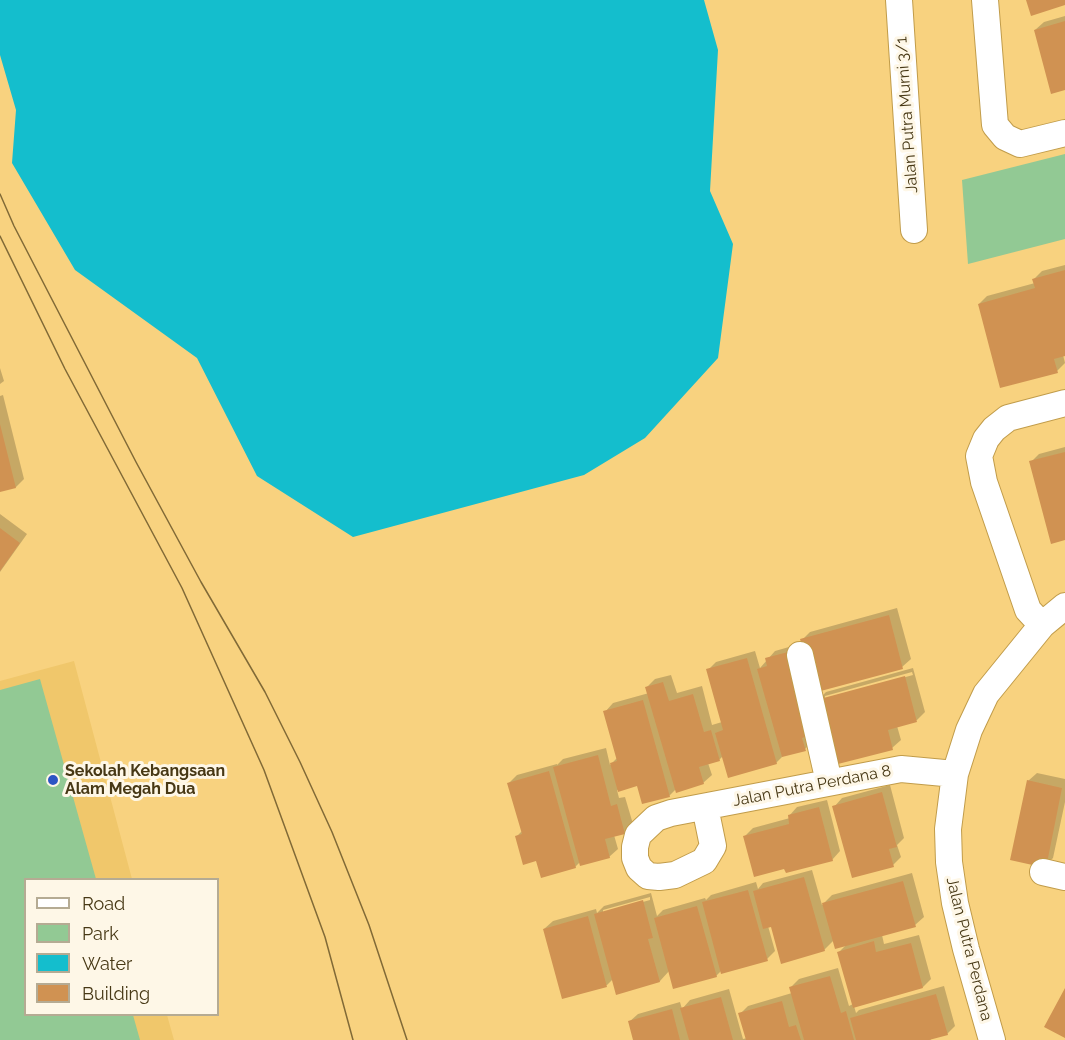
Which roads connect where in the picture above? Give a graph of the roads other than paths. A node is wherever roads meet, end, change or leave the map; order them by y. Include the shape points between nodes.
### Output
1 (899, 0) edge
2 (985, 0) edge
3 (1065, 132) edge
4 (914, 230) dead end
5 (1065, 403) edge
6 (1065, 606) edge
7 (1042, 625) junction
8 (800, 655) dead end
9 (955, 774) junction
10 (829, 783) junction
11 (705, 807) dead end
12 (992, 1040) edge

1 - 4 street, Jalan Putra Murni 3/1
2 - 3 street via 995,125 1005,137 1020,144
5 - 7 street via 1008,418 986,439 979,456 984,482 1028,610
6 - 7 street, Jalan Putra Perdana
7 - 9 street, Jalan Putra Perdana via 986,694
8 - 10 street
9 - 10 street, Jalan Putra Perdana 8 via 901,769
9 - 12 street, Jalan Putra Perdana via 948,829 949,862 963,937
10 - 11 street, Jalan Putra Perdana 8

